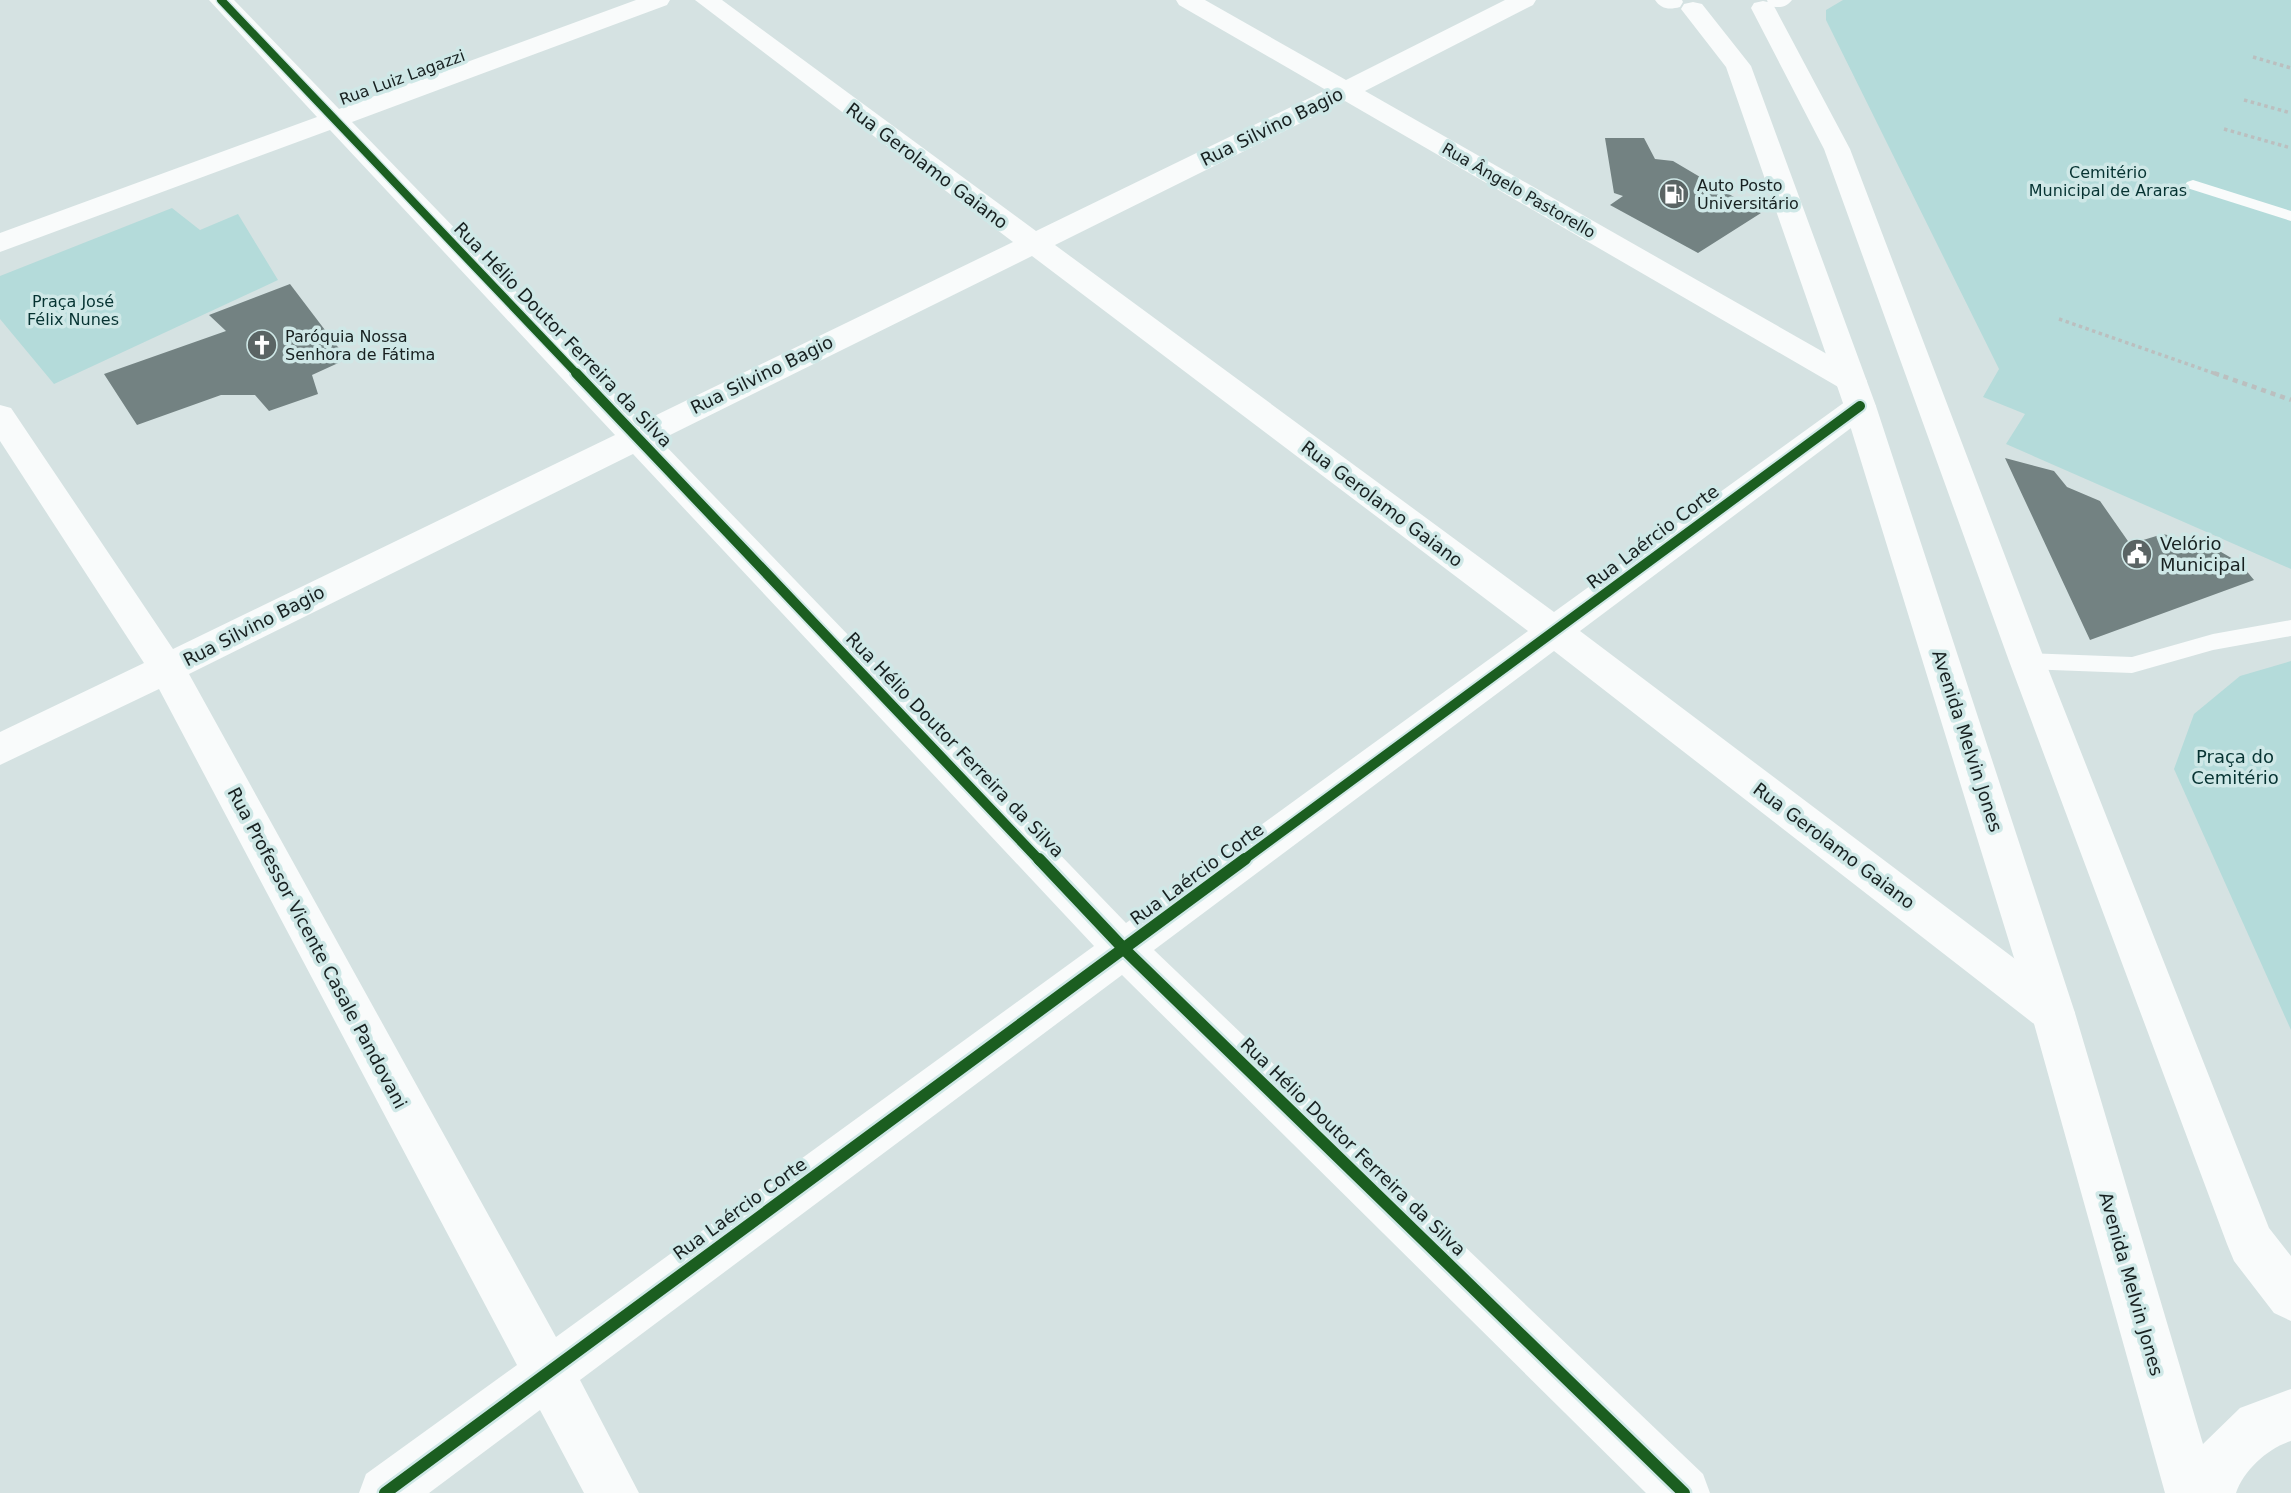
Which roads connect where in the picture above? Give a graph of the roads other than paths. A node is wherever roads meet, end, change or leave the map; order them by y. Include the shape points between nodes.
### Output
1 (221, 0) edge
2 (658, 0) edge
3 (707, 0) edge
4 (1188, 0) edge
5 (1524, 0) edge
6 (1675, 3) edge
7 (1762, 6) edge
8 (1345, 91) junction
9 (333, 120) junction
10 (2193, 185) dead end
11 (2291, 216) edge
12 (0, 243) edge
13 (1031, 244) junction
14 (1856, 393) junction
15 (0, 416) edge
16 (636, 436) junction
17 (2291, 628) edge
18 (1555, 632) junction
19 (2027, 661) junction
20 (168, 670) junction
21 (0, 750) edge
22 (1124, 949) junction
23 (2053, 1013) junction
24 (2291, 1296) edge
25 (546, 1373) junction
26 (2291, 1415) edge
27 (385, 1493) edge
28 (613, 1493) edge
29 (1684, 1493) edge
30 (2191, 1493) edge
31 (2210, 1493) edge

1 - 9 street, Rua Hélio Doutor Ferreira da Silva
2 - 9 street, Rua Luiz Lagazzi
3 - 13 street, Rua Gerolamo Gaiano
4 - 8 street, Rua Ângelo Pastorello
5 - 8 street, Rua Silvino Bagio
6 - 7 street
6 - 14 street, Avenida Melvin Jones via 1738,66
7 - 19 street via 1837,149
8 - 13 street, Rua Silvino Bagio
8 - 14 street, Rua Ângelo Pastorello
9 - 12 street, Rua Luiz Lagazzi
9 - 16 street, Rua Hélio Doutor Ferreira da Silva
10 - 11 lane
13 - 16 street, Rua Silvino Bagio
13 - 18 street, Rua Gerolamo Gaiano
14 - 18 street, Rua Laércio Corte
14 - 23 street, Avenida Melvin Jones
15 - 20 street, Rua Professor Vicente Casale Pandovani
16 - 20 street, Rua Silvino Bagio
16 - 22 street, Rua Hélio Doutor Ferreira da Silva
17 - 19 lane via 2213,642 2132,665
18 - 22 street, Rua Laércio Corte
18 - 23 street, Rua Gerolamo Gaiano
19 - 24 street via 2251,1244
20 - 21 street, Rua Silvino Bagio
20 - 25 street, Rua Professor Vicente Casale Pandovani
22 - 25 street, Rua Laércio Corte
22 - 29 street, Rua Hélio Doutor Ferreira da Silva
23 - 30 street, Avenida Melvin Jones
25 - 27 street, Rua Laércio Corte
25 - 28 street, Rua Professor Vicente Casale Pandovani
26 - 31 street via 2258,1426 2219,1465

